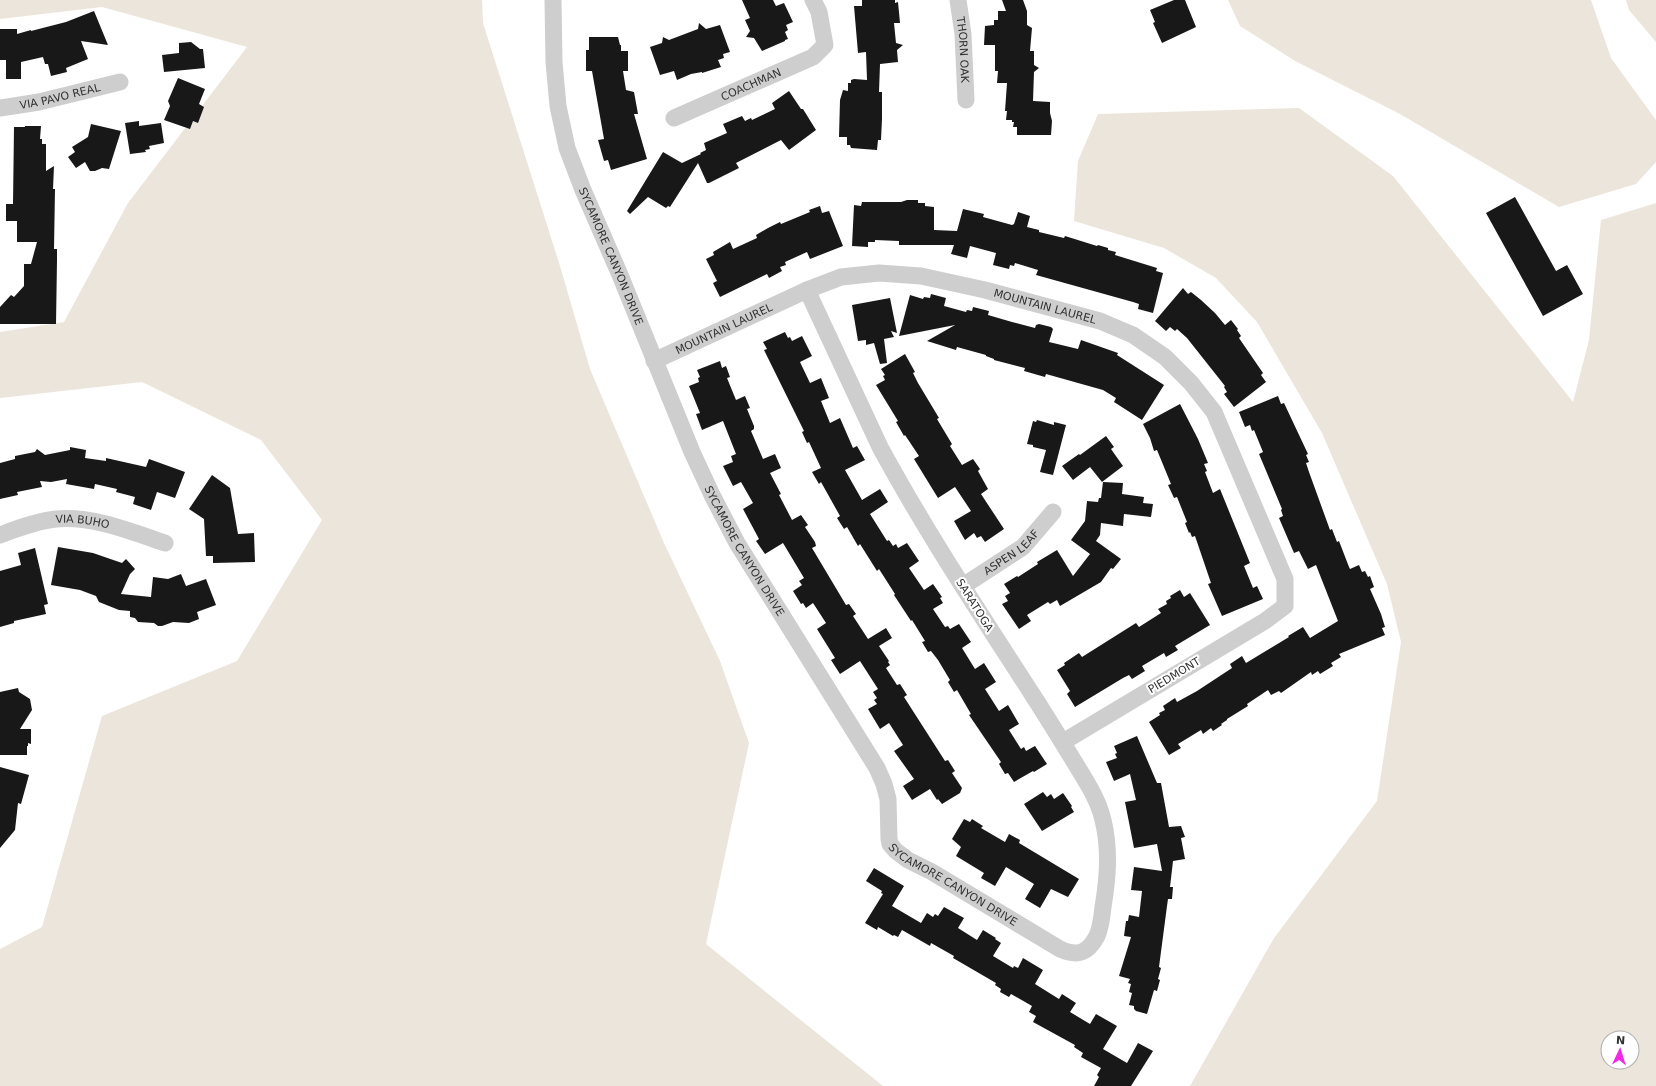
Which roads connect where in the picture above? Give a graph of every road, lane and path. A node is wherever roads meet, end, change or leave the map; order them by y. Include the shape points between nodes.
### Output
1 (553, 0) edge
2 (813, 0) edge
3 (958, 0) edge
4 (120, 82) dead end
5 (966, 100) dead end
6 (0, 108) edge
7 (674, 118) dead end
8 (807, 290) junction
9 (654, 361) junction
10 (1052, 512) dead end
11 (0, 535) edge
12 (165, 543) dead end
13 (963, 586) junction
14 (1285, 606) joint
15 (1063, 742) junction
16 (1100, 926) joint

1 - 9 street, SYCAMORE CANYON DRIVE via 558,106 567,148
2 - 7 street, COACHMAN via 819,12 825,45 813,57
3 - 5 street, THORN OAK via 963,34
4 - 6 street, VIA PAVO REAL via 39,102
8 - 9 street, MOUNTAIN LAUREL
8 - 13 street, SARATOGA via 880,447
8 - 14 street, MOUNTAIN LAUREL via 841,277 879,273 921,276 985,290 1100,321 1132,336 1165,357 1191,383 1214,412 1286,580
9 - 16 street, SYCAMORE CANYON DRIVE via 692,452 737,543 877,768 888,800 889,839 892,847 908,860 1066,952 1084,952 1094,941
10 - 13 street, ASPEN LEAF via 1023,547
11 - 12 street, VIA BUHO via 25,525 56,519 87,520 123,528
13 - 15 street, SARATOGA
14 - 15 street, PIEDMONT via 1265,621
15 - 16 street, SARATOGA via 1092,792 1103,820 1108,870

